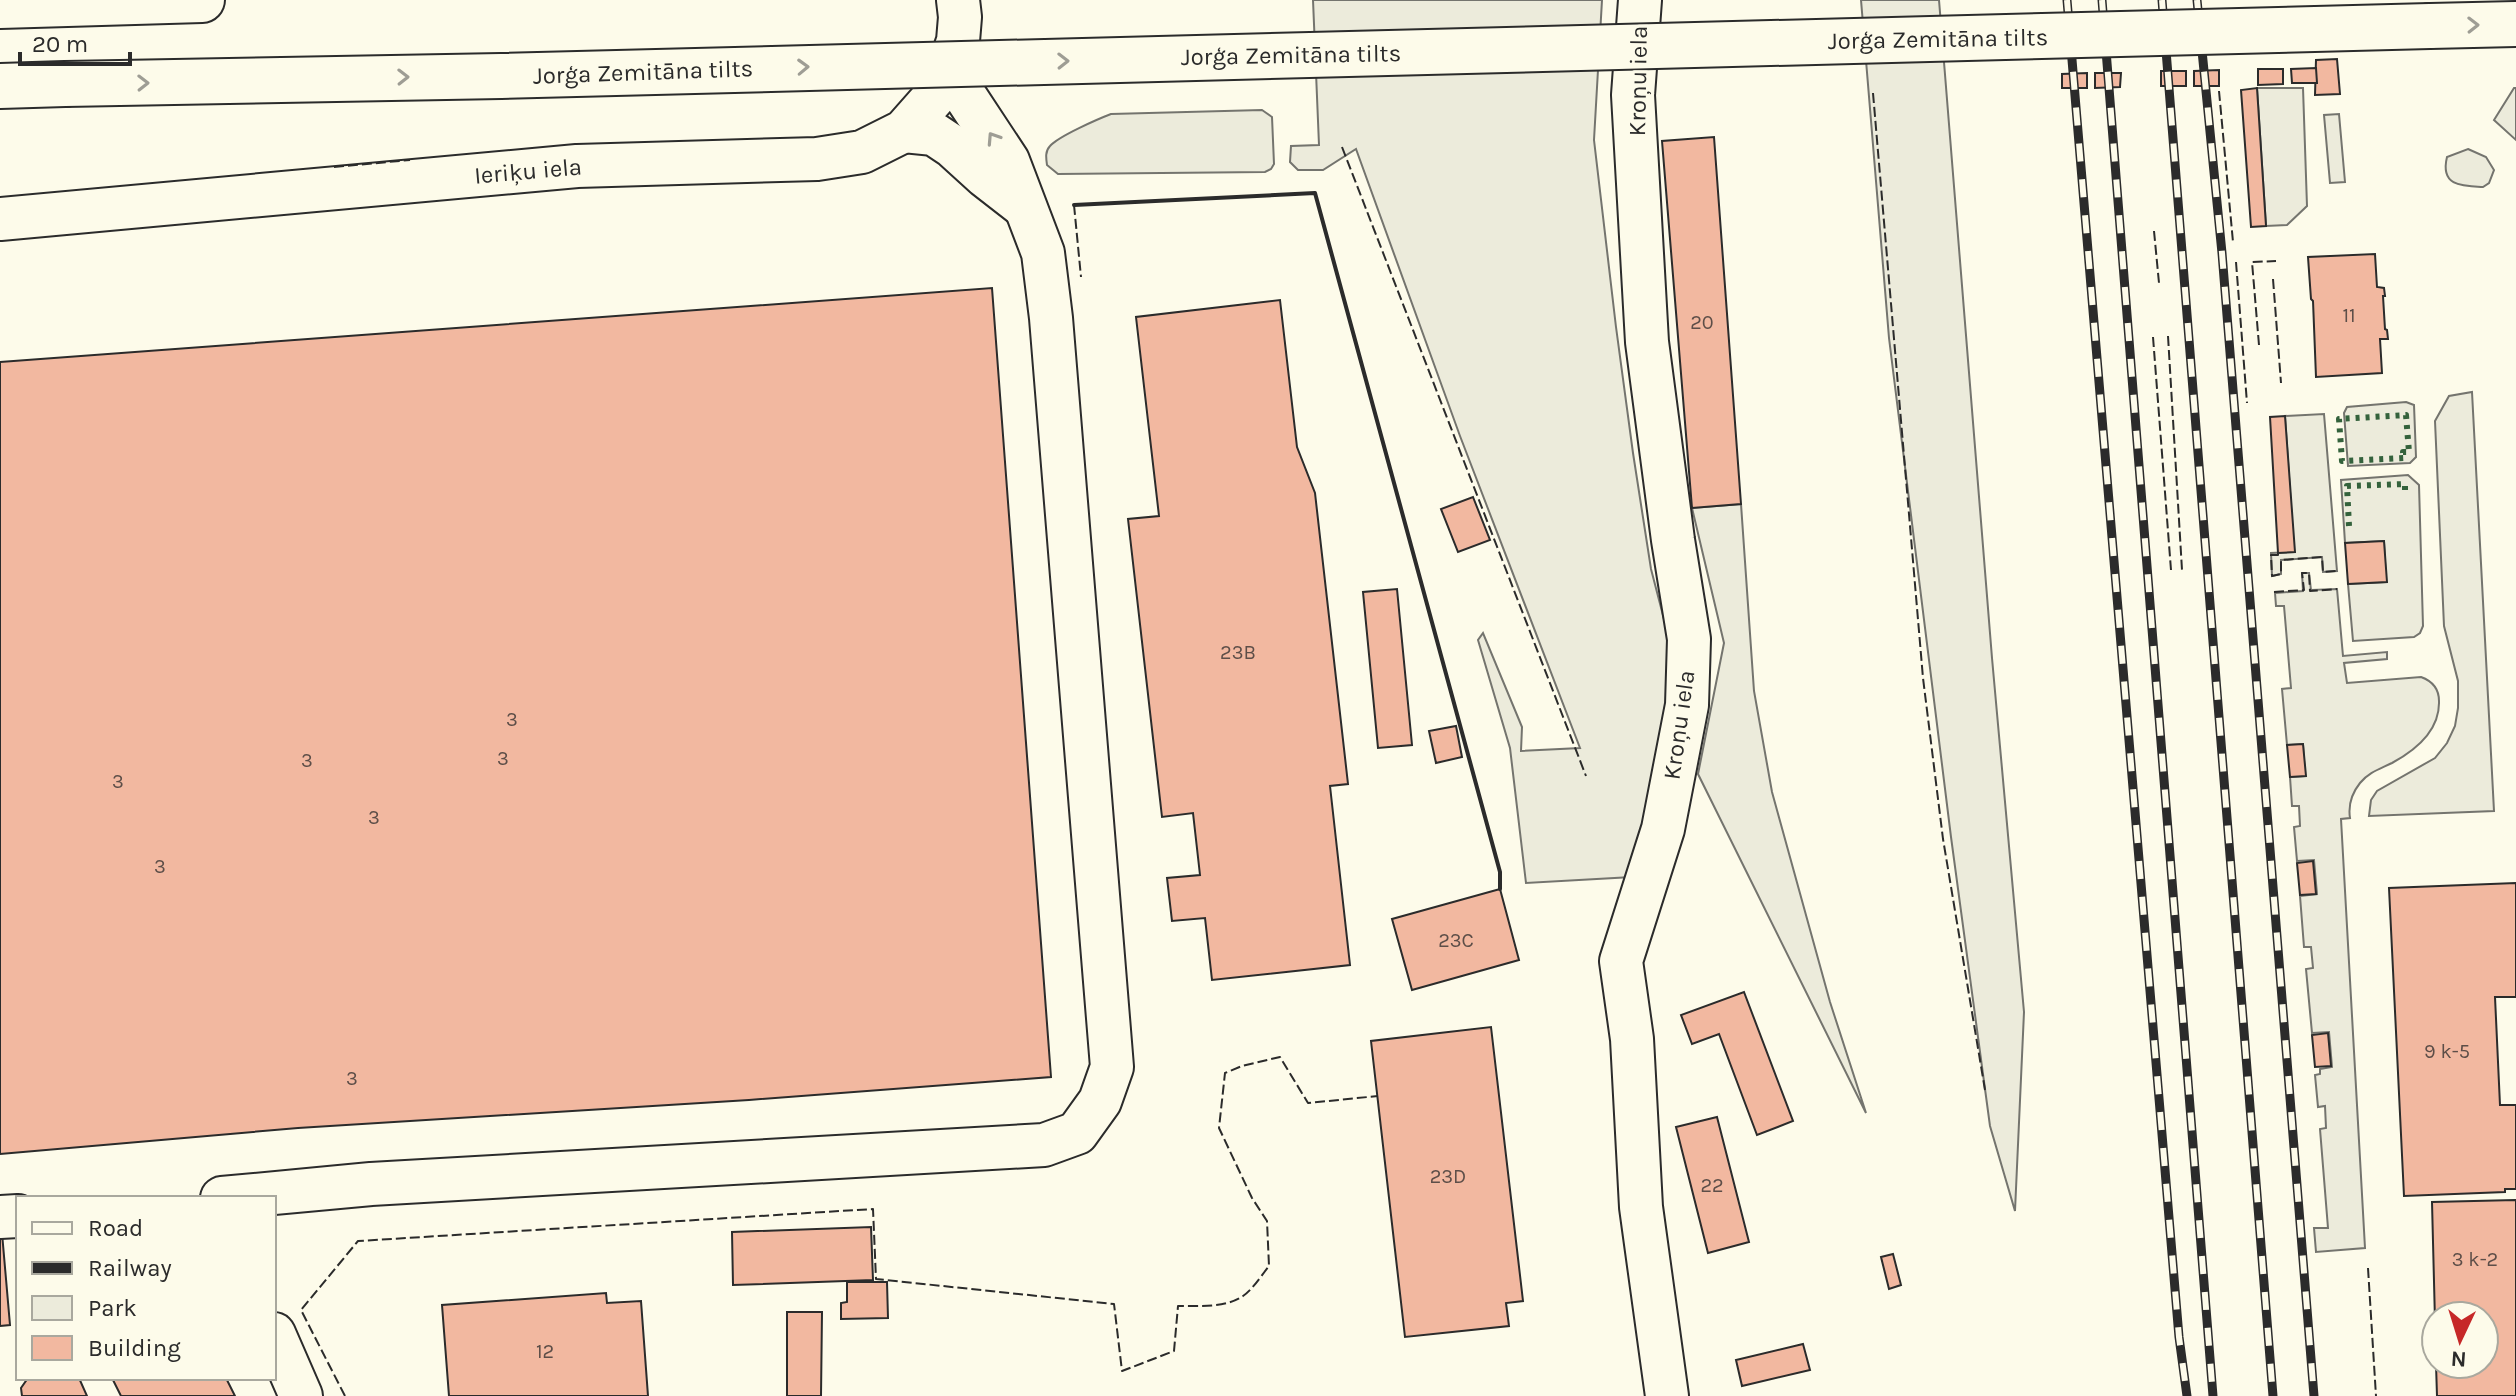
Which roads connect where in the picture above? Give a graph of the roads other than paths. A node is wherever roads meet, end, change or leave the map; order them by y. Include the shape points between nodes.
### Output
1 (202, 0) edge
2 (958, 0) edge
3 (1640, 0) edge
4 (0, 6) edge
5 (2516, 24) edge
6 (948, 70) junction
7 (0, 86) edge
8 (904, 131) junction
9 (1026, 208) junction
10 (0, 219) edge
11 (247, 1196) edge
12 (276, 1339) edge
13 (301, 1396) edge
14 (1667, 1396) edge

1 - 4 main road
2 - 6 street, Ieriķu iela via 958,41
3 - 14 street, Kroņu iela via 1633,95 1647,342 1689,639 1687,705 1663,829 1621,961 1632,1039 1641,1207
7 -> 5 main road, Jorģa Zemitāna tilts, bridge
6 - 8 street, Ieriķu iela via 934,97
9 -> 6 street via 1008,161
8 - 9 street via 934,134
8 - 10 street, Ieriķu iela via 862,152 817,159 577,166
9 - 11 street via 1043,253 1051,318 1112,1067 1100,1101 1077,1133 1044,1145 371,1184
12 - 13 street

